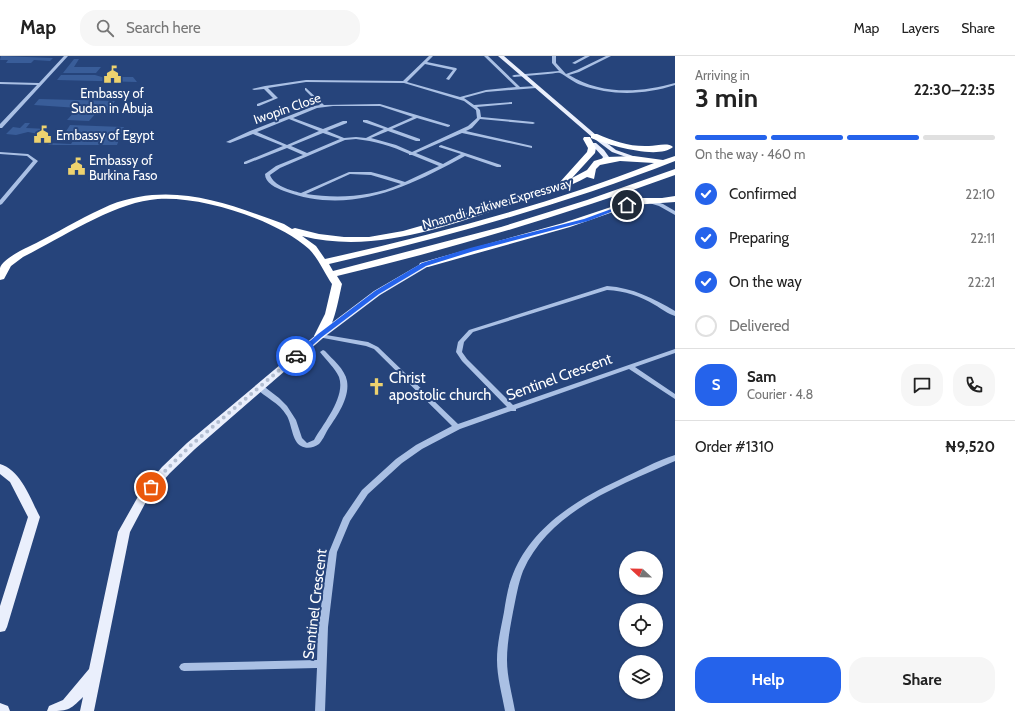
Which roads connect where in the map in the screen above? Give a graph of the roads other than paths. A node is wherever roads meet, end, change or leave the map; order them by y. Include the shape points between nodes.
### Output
1 (66, 56) edge
2 (431, 56) edge
3 (486, 56) edge
4 (493, 56) edge
5 (501, 56) edge
6 (554, 56) edge
7 (588, 56) edge
8 (609, 56) edge
9 (424, 63) junction
10 (574, 63) dead end
11 (561, 72) junction
12 (522, 75) junction
13 (566, 75) junction
14 (514, 76) junction
15 (448, 79) dead end
16 (404, 82) junction
17 (0, 83) edge
18 (40, 84) junction
19 (675, 84) edge
20 (266, 87) junction
21 (524, 88) junction
22 (254, 89) dead end
23 (306, 89) dead end
24 (534, 90) junction
25 (461, 98) junction
26 (510, 103) dead end
27 (259, 104) dead end
28 (323, 106) junction
29 (475, 106) junction
30 (418, 116) junction
31 (289, 118) junction
32 (479, 118) junction
33 (0, 120) edge
34 (6, 120) junction
35 (365, 121) dead end
36 (565, 121) dead end
37 (345, 122) dead end
38 (533, 123) dead end
39 (448, 126) dead end
40 (0, 127) edge
41 (388, 129) junction
42 (324, 131) junction
43 (252, 132) junction
44 (461, 132) junction
45 (590, 137) junction
46 (368, 138) junction
47 (344, 139) junction
48 (418, 140) dead end
49 (228, 142) dead end
50 (672, 145) edge
51 (287, 146) junction
52 (441, 146) dead end
53 (530, 147) dead end
54 (0, 153) edge
55 (411, 154) junction
56 (465, 154) junction
57 (308, 155) junction
58 (633, 158) junction
59 (675, 158) edge
60 (604, 161) junction
61 (246, 163) dead end
62 (443, 166) junction
63 (500, 166) dead end
64 (675, 166) edge
65 (591, 171) junction
66 (675, 172) edge
67 (405, 184) junction
68 (557, 186) junction
69 (301, 195) junction
70 (675, 199) edge
71 (646, 201) junction
72 (0, 203) edge
73 (675, 213) edge
74 (281, 226) junction
75 (413, 231) junction
76 (353, 256) junction
77 (324, 262) junction
78 (424, 265) joint
79 (330, 275) junction
80 (0, 277) edge
81 (675, 314) edge
82 (320, 336) junction
83 (675, 351) edge
84 (323, 352) dead end
85 (630, 367) junction
86 (258, 387) junction
87 (675, 397) edge
88 (512, 409) junction
89 (457, 427) junction
90 (675, 458) edge
91 (0, 468) edge
92 (0, 627) edge
93 (320, 664) junction
94 (184, 667) dead end
95 (96, 670) junction
96 (0, 709) edge
97 (3, 711) edge
98 (54, 711) edge
99 (87, 711) edge
100 (320, 711) edge
101 (510, 711) edge

1 - 18 street
2 - 9 street
3 - 21 street
4 - 14 main road
5 - 12 main road
6 - 11 street via 554,63
7 - 10 street
8 - 13 street
9 - 15 street via 454,68 456,71
9 - 16 street
11 - 12 street
11 - 13 street
12 - 14 street
12 - 24 main road
13 - 19 street via 594,87 618,91 654,91
14 - 21 main road
16 - 20 street via 311,81
16 - 25 street
17 - 18 street
18 - 34 street
20 - 22 street
20 - 27 street via 276,98
21 - 24 main road
21 - 25 street via 481,92
23 - 28 street
24 - 45 main road
25 - 29 street
26 - 29 street
28 - 30 street, Iwopin Close via 380,105
28 - 31 street, Iwopin Close
29 - 32 street via 480,114
30 - 39 street, Iwopin Close
30 - 41 street
31 - 42 street
31 - 43 street, Iwopin Close
32 - 38 street
32 - 44 street via 476,123
33 - 34 street
34 - 40 street
35 - 41 street
36 - 45 main road
37 - 42 street
41 - 46 street
41 - 48 street
42 - 47 street
42 - 51 street
43 - 49 street, Iwopin Close
43 - 51 street
44 - 53 street
44 - 55 street
45 - 50 highway via 627,147 646,149
45 - 58 main road via 614,152
45 - 60 main road via 604,153
45 - 68 highway via 591,153
46 - 47 street
46 - 55 street
47 - 57 street
50 - 58 highway via 648,156
51 - 57 street
51 - 61 street
52 - 56 street
54 - 72 street via 26,154 36,160
55 - 62 street
56 - 62 street
56 - 63 street
57 - 69 street via 278,167 267,176 276,185
58 - 60 highway
58 - 64 highway via 661,161
59 - 76 highway, Nnamdi Azikiwe Expressway via 505,216
60 - 65 highway, Nnamdi Azikiwe Expressway
62 - 67 street
65 - 68 highway, Nnamdi Azikiwe Expressway
65 - 71 highway via 592,180 603,189 622,197
66 - 79 highway, Nnamdi Azikiwe Expressway via 584,205 437,248
67 - 69 street via 376,195 356,198
67 - 69 street via 375,173 357,172 349,173
68 - 75 highway, Nnamdi Azikiwe Expressway
70 - 71 highway
71 - 73 street via 661,205
71 - 78 highway via 632,203 586,220 472,249
74 - 75 highway via 314,236 341,240 362,240
74 - 77 highway via 313,248
74 - 80 highway via 204,200 170,196 150,197 114,206 20,255 7,264
75 - 76 highway
76 - 77 highway, Nnamdi Azikiwe Expressway
77 - 79 highway
78 - 82 main road via 377,293
79 - 82 highway via 336,284 330,314
81 - 88 street via 638,293 607,288 472,331 461,342 459,352
82 - 86 main road
82 - 89 street via 368,344 376,348
83 - 85 street, Sentinel Crescent
84 - 86 street via 343,379 343,392 336,410 311,446 300,442 292,417 284,406
85 - 87 street
85 - 88 street, Sentinel Crescent
86 - 95 main road via 166,470 144,496 124,532
88 - 89 street, Sentinel Crescent
89 - 93 street, Sentinel Crescent via 418,447 399,461 365,492 346,520 333,552
90 - 101 street via 577,505 539,537 528,552 519,568 513,588 504,637 502,660
91 - 92 main road via 14,480 34,517
93 - 94 street
93 - 100 street, Sentinel Crescent
95 - 98 main road via 68,704
95 - 99 main road
96 - 97 main road

